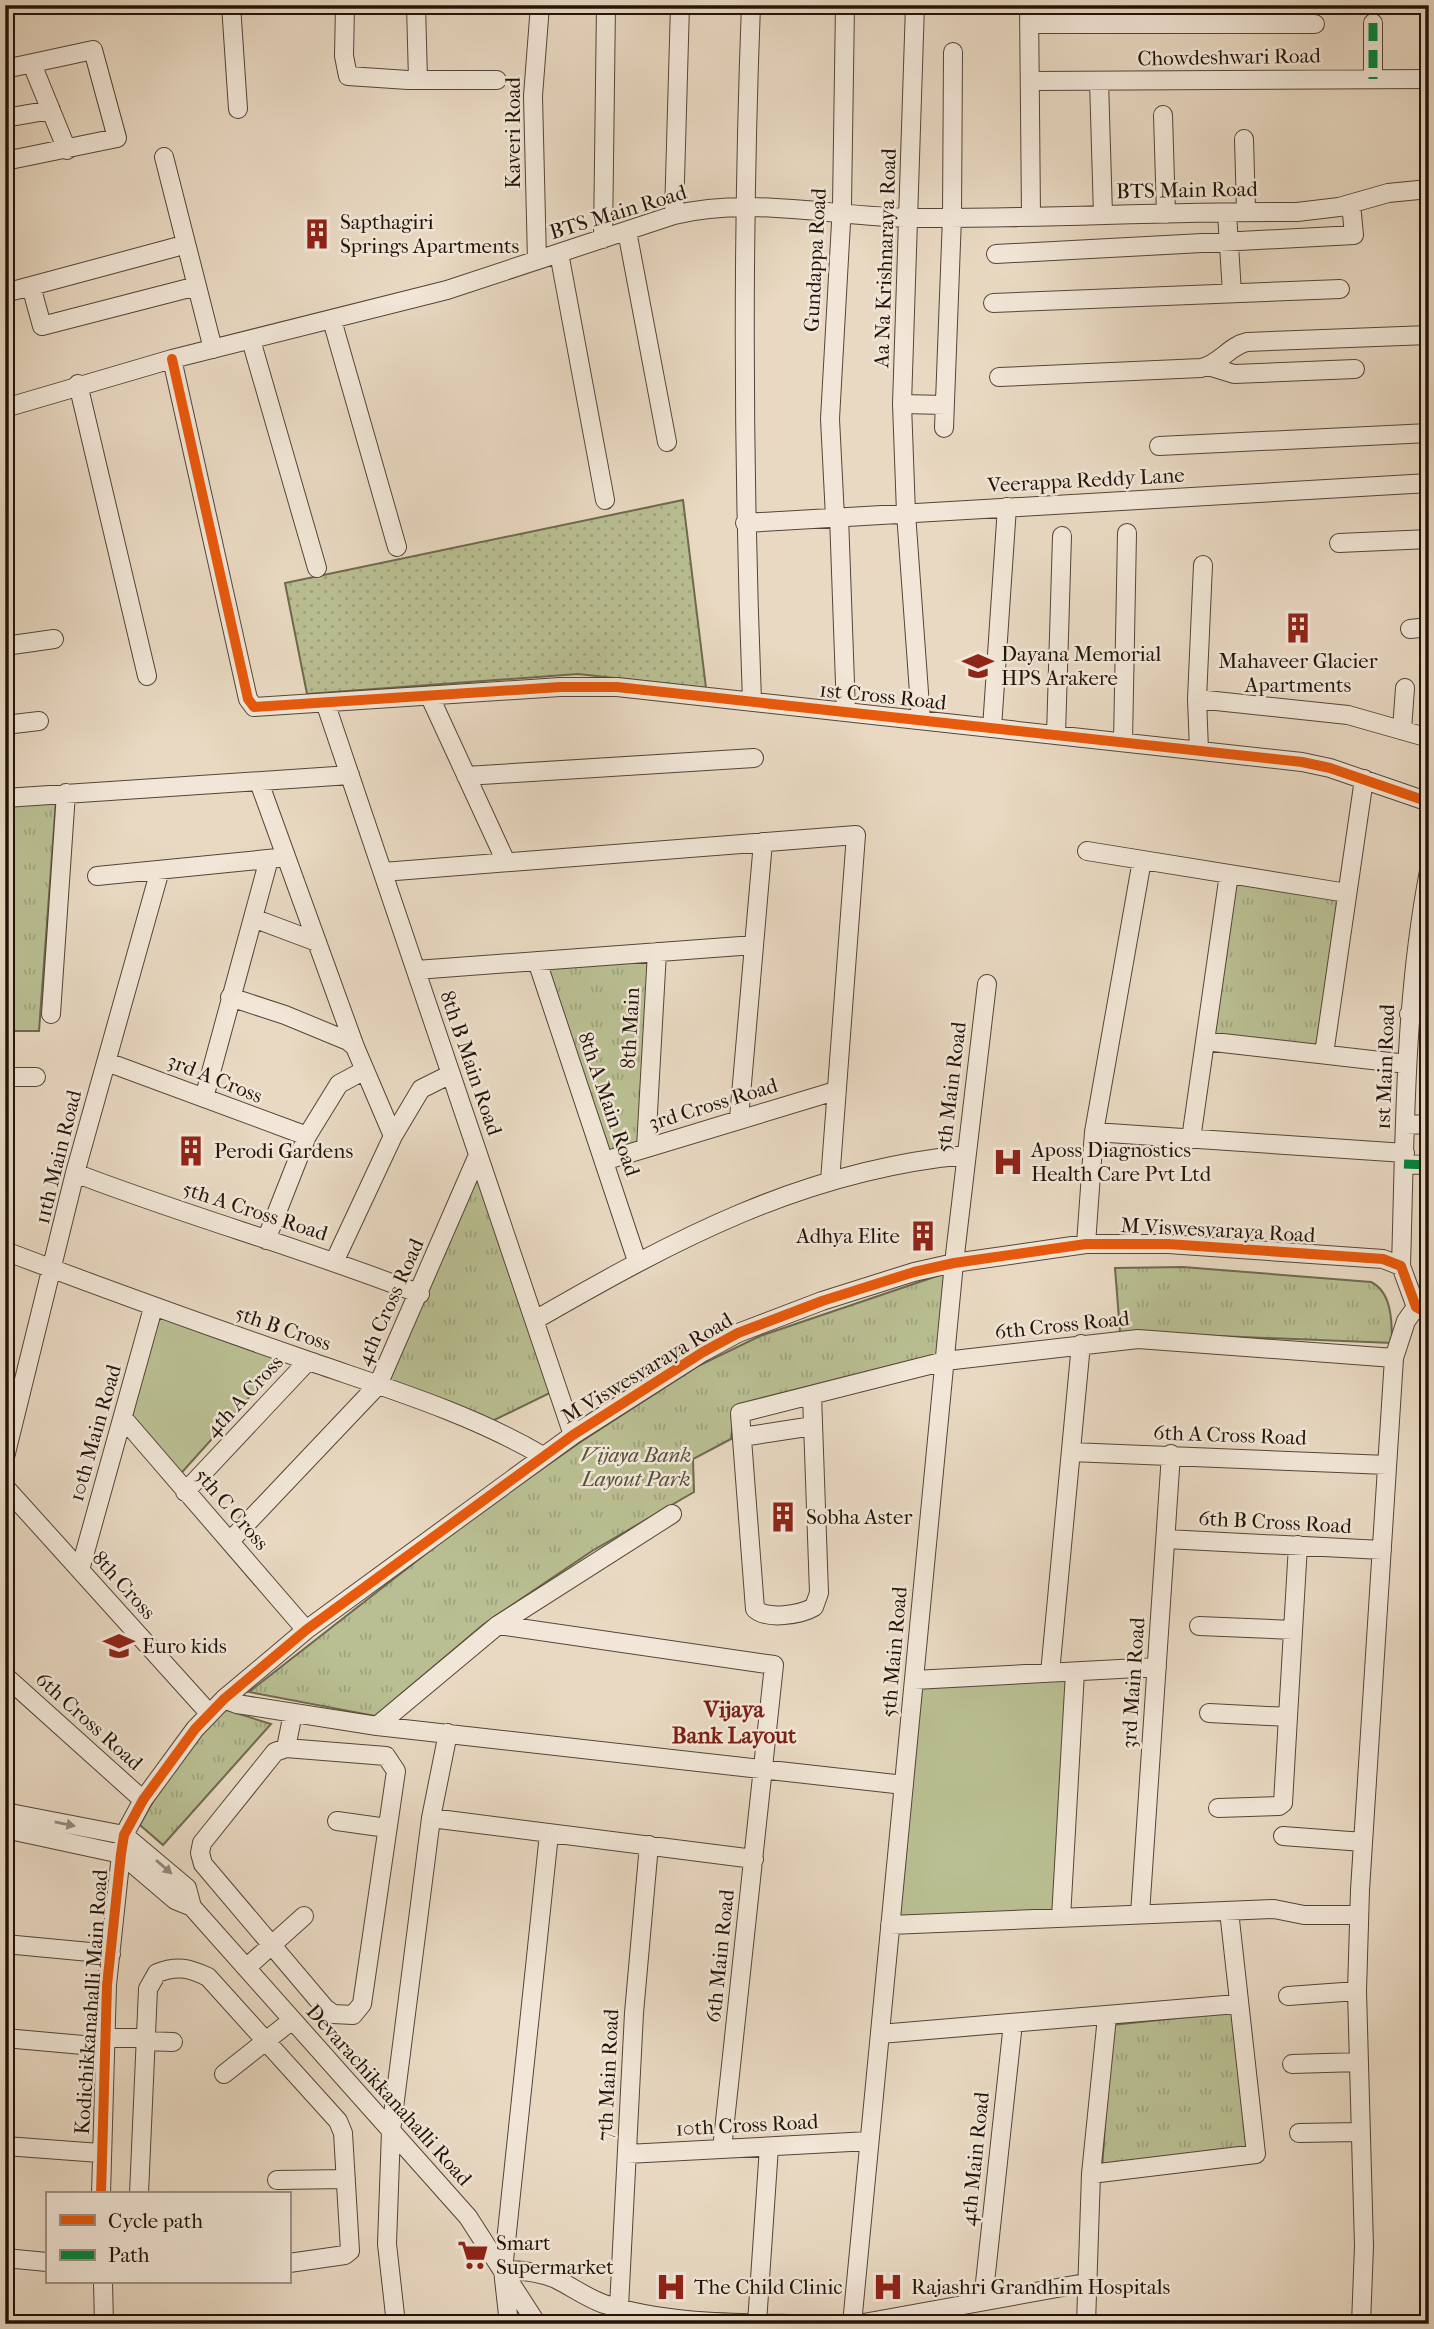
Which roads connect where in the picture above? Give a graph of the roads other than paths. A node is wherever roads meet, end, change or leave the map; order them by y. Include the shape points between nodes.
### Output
1 (231, 5) edge
2 (345, 5) edge
3 (415, 5) edge
4 (540, 5) edge
5 (606, 5) edge
6 (680, 5) edge
7 (751, 5) edge
8 (845, 5) edge
9 (915, 5) edge
10 (1029, 5) edge
11 (1373, 23) dead end
12 (1029, 24) junction
13 (1315, 24) dead end
14 (953, 51) dead end
15 (32, 64) junction
16 (5, 69) edge
17 (1373, 79) junction
18 (1429, 79) edge
19 (418, 80) junction
20 (497, 80) dead end
21 (1030, 81) junction
22 (1099, 81) junction
23 (237, 109) dead end
24 (51, 110) junction
25 (1163, 115) dead end
26 (5, 118) edge
27 (1244, 139) dead end
28 (67, 150) junction
29 (164, 157) dead end
30 (5, 161) edge
31 (1429, 189) edge
32 (1351, 204) junction
33 (743, 208) junction
34 (1246, 211) junction
35 (1227, 213) junction
36 (841, 214) junction
37 (1166, 214) junction
38 (674, 215) junction
39 (1103, 215) junction
40 (1031, 216) junction
41 (952, 217) junction
42 (911, 218) junction
43 (627, 231) junction
44 (603, 239) junction
45 (1228, 242) junction
46 (176, 247) dead end
47 (559, 253) junction
48 (996, 254) dead end
49 (537, 260) junction
50 (31, 286) junction
51 (197, 286) junction
52 (1340, 289) dead end
53 (5, 293) edge
54 (1231, 293) junction
55 (993, 303) dead end
56 (332, 320) junction
57 (1429, 335) edge
58 (251, 340) junction
59 (213, 349) junction
60 (172, 359) junction
61 (1208, 366) junction
62 (1355, 369) dead end
63 (999, 377) dead end
64 (78, 384) junction
65 (902, 404) junction
66 (945, 405) junction
67 (5, 408) edge
68 (944, 428) dead end
69 (1429, 433) edge
70 (667, 442) dead end
71 (1159, 446) dead end
72 (1429, 482) edge
73 (605, 500) dead end
74 (1007, 507) junction
75 (906, 513) junction
76 (837, 516) junction
77 (745, 523) junction
78 (1127, 533) dead end
79 (1062, 536) dead end
80 (1429, 539) edge
81 (1339, 543) dead end
82 (397, 547) dead end
83 (1203, 565) dead end
84 (317, 568) dead end
85 (1429, 627) edge
86 (1410, 629) dead end
87 (54, 639) dead end
88 (5, 646) edge
89 (147, 676) dead end
90 (1405, 688) dead end
91 (430, 697) junction
92 (1197, 699) junction
93 (752, 701) junction
94 (326, 705) junction
95 (846, 711) junction
96 (921, 720) junction
97 (39, 721) dead end
98 (5, 725) edge
99 (992, 728) junction
100 (1402, 730) junction
101 (1056, 735) junction
102 (1429, 738) edge
103 (1123, 742) junction
104 (1199, 750) junction
105 (754, 758) dead end
106 (350, 775) junction
107 (466, 776) junction
108 (1364, 779) junction
109 (259, 782) junction
110 (66, 793) junction
111 (5, 799) edge
112 (1429, 802) edge
113 (763, 842) junction
114 (1087, 851) dead end
115 (277, 858) junction
116 (1142, 860) junction
117 (506, 862) junction
118 (160, 870) junction
119 (1429, 871) edge
120 (383, 872) junction
121 (1229, 874) junction
122 (97, 877) dead end
123 (1347, 893) junction
124 (253, 918) junction
125 (317, 942) junction
126 (754, 946) junction
127 (657, 952) junction
128 (537, 961) junction
129 (416, 970) junction
130 (987, 985) dead end
131 (230, 997) junction
132 (51, 1014) dead end
133 (1409, 1014) junction
134 (1429, 1014) edge
135 (1205, 1041) junction
136 (355, 1047) junction
137 (1324, 1054) junction
138 (107, 1062) junction
139 (1407, 1064) junction
140 (365, 1070) junction
141 (451, 1074) junction
142 (5, 1077) edge
143 (36, 1077) dead end
144 (835, 1091) junction
145 (204, 1098) junction
146 (739, 1118) junction
147 (1429, 1124) edge
148 (1405, 1125) junction
149 (1094, 1132) junction
150 (307, 1136) junction
151 (393, 1136) junction
152 (1191, 1139) junction
153 (646, 1148) junction
154 (478, 1154) junction
155 (966, 1155) junction
156 (1404, 1158) junction
157 (604, 1161) junction
158 (1429, 1165) edge
159 (75, 1172) junction
160 (830, 1181) junction
161 (266, 1240) junction
162 (1086, 1244) junction
163 (5, 1251) edge
164 (335, 1261) junction
165 (637, 1261) junction
166 (954, 1264) junction
167 (1401, 1266) junction
168 (54, 1269) junction
169 (420, 1294) junction
170 (153, 1308) junction
171 (1422, 1310) edge
172 (535, 1320) junction
173 (1081, 1344) junction
174 (1394, 1358) junction
175 (308, 1361) junction
176 (944, 1361) junction
177 (378, 1385) junction
178 (812, 1395) junction
179 (123, 1418) junction
180 (813, 1426) junction
181 (573, 1435) junction
182 (742, 1437) junction
183 (1071, 1452) junction
184 (1171, 1454) junction
185 (543, 1456) junction
186 (5, 1457) edge
187 (1387, 1465) junction
188 (5, 1487) edge
189 (185, 1492) junction
190 (672, 1514) dead end
191 (1166, 1539) junction
192 (230, 1541) junction
193 (1298, 1545) junction
194 (1382, 1550) junction
195 (80, 1570) junction
196 (498, 1626) junction
197 (1199, 1626) dead end
198 (306, 1630) junction
199 (1293, 1630) junction
200 (1157, 1667) junction
201 (1075, 1672) junction
202 (1050, 1673) junction
203 (5, 1676) edge
204 (914, 1680) junction
205 (224, 1699) junction
206 (209, 1713) junction
207 (293, 1713) junction
208 (1209, 1713) dead end
209 (1288, 1717) junction
210 (377, 1726) junction
211 (448, 1733) junction
212 (286, 1748) junction
213 (763, 1767) junction
214 (904, 1785) junction
215 (142, 1800) junction
216 (1218, 1808) dead end
217 (5, 1812) edge
218 (431, 1818) junction
219 (337, 1821) dead end
220 (387, 1828) junction
221 (5, 1829) edge
222 (550, 1834) junction
223 (124, 1835) junction
224 (1283, 1836) dead end
225 (1363, 1842) junction
226 (649, 1845) junction
227 (121, 1854) junction
228 (754, 1859) junction
229 (192, 1907) junction
230 (1229, 1911) junction
231 (1140, 1914) junction
232 (1359, 1915) junction
233 (304, 1916) dead end
234 (1061, 1918) junction
235 (890, 1924) junction
236 (5, 1944) edge
237 (272, 1944) junction
238 (111, 1954) junction
239 (246, 1968) junction
240 (1357, 1992) junction
241 (1287, 1996) dead end
242 (1237, 2004) junction
243 (1107, 2017) junction
244 (291, 2021) junction
245 (1013, 2023) junction
246 (880, 2034) junction
247 (5, 2038) edge
248 (145, 2040) junction
249 (265, 2041) junction
250 (105, 2042) junction
251 (173, 2042) dead end
252 (1359, 2062) junction
253 (1292, 2064) dead end
254 (224, 2074) dead end
255 (391, 2132) junction
256 (1359, 2132) junction
257 (1299, 2133) dead end
258 (869, 2141) junction
259 (5, 2147) edge
260 (769, 2147) junction
261 (722, 2149) junction
262 (100, 2153) junction
263 (627, 2154) junction
264 (1091, 2174) junction
265 (346, 2179) junction
266 (277, 2180) dead end
267 (101, 2192) edge
268 (139, 2192) edge
269 (5, 2258) edge
270 (46, 2262) edge
271 (290, 2263) edge
272 (503, 2270) junction
273 (1085, 2283) junction
274 (103, 2284) edge
275 (983, 2301) junction
276 (619, 2307) junction
277 (757, 2323) edge
278 (104, 2324) edge
279 (396, 2324) edge
280 (509, 2324) edge
281 (537, 2324) edge
282 (791, 2324) edge
283 (852, 2324) edge
284 (858, 2324) edge
285 (1086, 2324) edge
286 (1361, 2324) edge

1 - 23 street
2 - 19 street via 348,76
3 - 19 street
4 - 49 street, Kaveri Road via 533,96
5 - 44 street
6 - 38 street
7 - 33 street
8 - 36 street, Gundappa Road
9 - 42 street, Aa Na Krishnaraya Road
10 - 12 street
11 - 17 street
12 - 13 street
12 - 21 street
14 - 41 street
15 - 16 street
15 - 24 street
15 - 28 street via 93,50 117,138
17 - 18 street, Chowdeshwari Road
17 - 22 street, Chowdeshwari Road
19 - 20 street
21 - 22 street, Chowdeshwari Road
21 - 40 street
22 - 39 street
24 - 26 street
24 - 28 street
25 - 37 street
27 - 34 street
28 - 30 street
29 - 51 street
31 - 32 street, BTS Main Road via 1367,197
32 - 34 street, BTS Main Road via 1311,211
32 - 45 street via 1353,235
33 - 36 street, BTS Main Road
33 - 38 street, BTS Main Road
33 - 77 street
34 - 35 street, BTS Main Road
35 - 37 street, BTS Main Road
35 - 45 street
36 - 42 street, BTS Main Road
36 - 76 street, Gundappa Road via 830,419
37 - 39 street, BTS Main Road
38 - 43 street, BTS Main Road
39 - 40 street, BTS Main Road
40 - 41 street, BTS Main Road
41 - 42 street, BTS Main Road
41 - 66 street
42 - 65 street, Aa Na Krishnaraya Road
43 - 44 street, BTS Main Road
43 - 70 street
44 - 47 street, BTS Main Road
45 - 48 street
45 - 54 street
46 - 50 street
47 - 49 street, BTS Main Road
47 - 73 street
49 - 56 street, BTS Main Road via 447,290
50 - 51 street via 41,326
50 - 53 street
51 - 59 street
52 - 54 street
54 - 55 street
56 - 58 street, BTS Main Road
56 - 82 street
57 - 61 street via 1247,342 1237,344
58 - 59 street, BTS Main Road
58 - 84 street
59 - 60 street, BTS Main Road
60 - 64 street, BTS Main Road
60 - 94 street, 1st Cross Road via 248,699 254,708
61 - 62 street via 1234,374
61 - 63 street
64 - 67 street, BTS Main Road
64 - 89 street
65 - 66 street
65 - 75 street, Aa Na Krishnaraya Road
66 - 68 street
69 - 71 street
72 - 74 street, Veerappa Reddy Lane
74 - 75 street, Veerappa Reddy Lane
74 - 99 street
75 - 76 street, Veerappa Reddy Lane
75 - 96 street, Aa Na Krishnaraya Road
76 - 77 street, Veerappa Reddy Lane
76 - 95 street, Gundappa Road
77 - 93 street
78 - 103 street
79 - 101 street
80 - 81 street
83 - 92 street
85 - 86 street
87 - 88 street
90 - 100 street
91 - 93 street, 1st Cross Road via 595,686
91 - 94 street, 1st Cross Road
91 - 107 street
92 - 100 street via 1348,715
92 - 104 street
93 - 95 street, 1st Cross Road
94 - 106 street, 8th B Main Road
95 - 96 street, 1st Cross Road
96 - 99 street, 1st Cross Road
97 - 98 street
99 - 101 street, 1st Cross Road
100 - 102 street
101 - 103 street, 1st Cross Road
103 - 104 street, 1st Cross Road
104 - 108 street, 1st Cross Road via 1302,762
105 - 107 street
106 - 109 street
106 - 120 street, 8th B Main Road
107 - 117 street
108 - 112 street, 1st Cross Road
108 - 123 street
109 - 110 street
109 - 115 street
110 - 111 street
110 - 132 street
113 - 117 street
113 - 126 street
113 - 144 street via 856,835
114 - 116 street
115 - 118 street
115 - 124 street
115 - 125 street
116 - 121 street
116 - 149 street
117 - 120 street
118 - 122 street
118 - 138 street, 11th Main Road
119 - 133 street, 1st Main Road via 1415,941
120 - 129 street, 8th B Main Road
121 - 123 street
121 - 135 street
123 - 137 street
124 - 125 street
124 - 131 street
125 - 136 street
126 - 127 street
126 - 146 street
127 - 128 street
127 - 153 street, 8th Main
128 - 129 street
128 - 157 street, 8th A Main Road
129 - 141 street, 8th B Main Road
130 - 155 street, 5th Main Road
131 - 136 street via 285,1015
131 - 145 street
133 - 134 street
133 - 139 street, 1st Main Road
135 - 137 street
135 - 152 street
136 - 140 street
137 - 139 street
138 - 145 street, 3rd A Cross
138 - 159 street, 11th Main Road
139 - 148 street, 1st Main Road
140 - 150 street via 339,1084
140 - 151 street
141 - 151 street via 421,1089
141 - 154 street, 8th B Main Road
142 - 143 street
144 - 146 street, 3rd Cross Road
144 - 160 street
145 - 150 street, 3rd A Cross
146 - 153 street, 3rd Cross Road
147 - 148 street
148 - 156 street, 1st Main Road
149 - 152 street
149 - 162 street
150 - 161 street
151 - 164 street
152 - 156 street
153 - 157 street, 3rd Cross Road
154 - 169 street, 4th Cross Road
154 - 172 street, 8th B Main Road
155 - 160 street via 901,1162
155 - 166 street, 5th Main Road
156 - 158 street
156 - 167 street, 1st Main Road
157 - 165 street, 8th A Main Road
159 - 161 street, 5th A Cross Road
159 - 168 street, 11th Main Road
160 - 165 street via 715,1222
161 - 164 street, 5th A Cross Road
162 - 166 street, M Viswesvaraya Road
162 - 167 street, M Viswesvaraya Road via 1168,1244 1383,1259
163 - 168 street, 5th B Cross
164 - 169 street, 5th A Cross Road
165 - 172 street
166 - 176 street, 5th Main Road
166 - 181 street, M Viswesvaraya Road via 850,1292 738,1333
167 - 171 street
168 - 170 street, 5th B Cross
168 - 186 street, 11th Main Road
169 - 177 street, 4th Cross Road
170 - 175 street, 5th B Cross
170 - 179 street, 10th Main Road
171 - 174 street via 1405,1321
172 - 181 street, 8th B Main Road
173 - 174 street, 6th Cross Road via 1138,1339
173 - 176 street, 6th Cross Road
173 - 183 street
174 - 187 street
175 - 177 street, 5th B Cross
175 - 189 street, 4th A Cross
176 - 178 street, 6th Cross Road
176 - 204 street, 5th Main Road
177 - 185 street, 5th B Cross via 506,1434
177 - 192 street, 4th Cross Road
178 - 180 street
178 - 182 street, 6th Cross Road via 740,1413
179 - 189 street, 5th C Cross
179 - 195 street, 10th Main Road
180 - 182 street
180 - 182 street via 819,1593 814,1607 807,1611 766,1615 755,1609
181 - 185 street, M Viswesvaraya Road
183 - 184 street, 6th A Cross Road
183 - 202 street
184 - 187 street, 6th A Cross Road
184 - 191 street, 3rd Main Road
185 - 198 street, M Viswesvaraya Road
187 - 194 street
188 - 195 street, 8th Cross
189 - 192 street, 5th C Cross
190 - 196 street
191 - 193 street, 6th B Cross Road
191 - 200 street, 3rd Main Road
192 - 198 street, 5th C Cross
193 - 194 street, 6th B Cross Road
193 - 199 street
194 - 225 street
195 - 206 street, 8th Cross
196 - 210 street
196 - 213 street, 6th Main Road via 774,1665
197 - 199 street
198 - 205 street, M Viswesvaraya Road
199 - 209 street
200 - 201 street
200 - 231 street, 3rd Main Road
201 - 202 street
201 - 234 street
202 - 204 street
203 - 215 street, 6th Cross Road
204 - 214 street, 5th Main Road
205 - 206 street, M Viswesvaraya Road
205 - 207 street
206 - 215 street, M Viswesvaraya Road
207 - 210 street
207 - 212 street
208 - 209 street
209 - 216 street via 1283,1802 1273,1807
210 - 211 street
211 - 213 street
211 - 218 street
212 - 220 street via 386,1756 396,1771
212 - 237 street via 275,1752 202,1843 200,1853 203,1864
213 - 214 street
213 - 228 street, 6th Main Road
214 - 235 street, 5th Main Road
215 - 223 street, M Viswesvaraya Road
217 -> 223 street
218 - 222 street
218 - 255 street
219 - 220 street
220 - 237 street via 359,2011 333,2014
221 - 227 street, Devarachikkanahalli Road
222 - 226 street
222 - 272 street
223 - 227 street
223 -> 229 street, Devarachikkanahalli Road via 187,1888
224 - 225 street
225 - 232 street
226 - 228 street
226 - 263 street, 7th Main Road
227 - 229 street, Devarachikkanahalli Road via 175,1900
227 - 238 street, Kodichikkanahalli Main Road
228 - 261 street, 6th Main Road
229 - 239 street, Devarachikkanahalli Road
230 - 231 street
230 - 232 street
230 - 242 street
231 - 234 street
232 - 240 street
233 - 237 street
234 - 235 street
235 - 246 street, 5th Main Road
236 - 238 street
237 - 239 street
238 - 250 street, Kodichikkanahalli Main Road
239 - 244 street, Devarachikkanahalli Road
240 - 241 street
240 - 252 street
242 - 243 street
242 - 264 street via 1256,2154
243 - 245 street
243 - 264 street
244 - 249 street
244 - 255 street, Devarachikkanahalli Road
245 - 246 street
245 - 275 street, 4th Main Road
246 - 258 street, 5th Main Road
247 - 250 street
248 - 249 street via 148,1989 157,1973 173,1967 191,1968 208,1977
248 - 250 street
248 - 251 street
248 - 268 street
249 - 254 street
249 - 265 street via 338,2121
250 - 262 street, Kodichikkanahalli Main Road
252 - 253 street
252 - 256 street
255 - 272 street, Devarachikkanahalli Road via 468,2217
255 - 279 street via 387,2244
256 - 257 street
256 - 286 street via 1364,2246
258 - 260 street, 10th Cross Road
258 - 283 street, 5th Main Road
259 - 262 street
260 - 261 street, 10th Cross Road
260 - 277 street
261 - 263 street, 10th Cross Road
262 - 267 street, Kodichikkanahalli Main Road
263 - 276 street, 7th Main Road
264 - 273 street
265 - 266 street
265 - 271 street via 350,2251
269 - 270 street
272 - 276 street via 552,2278
272 - 280 street
272 - 281 street, Devarachikkanahalli Road
273 - 275 street
273 - 285 street
274 - 278 street
275 - 284 street
276 - 277 street via 699,2321
277 - 282 street

